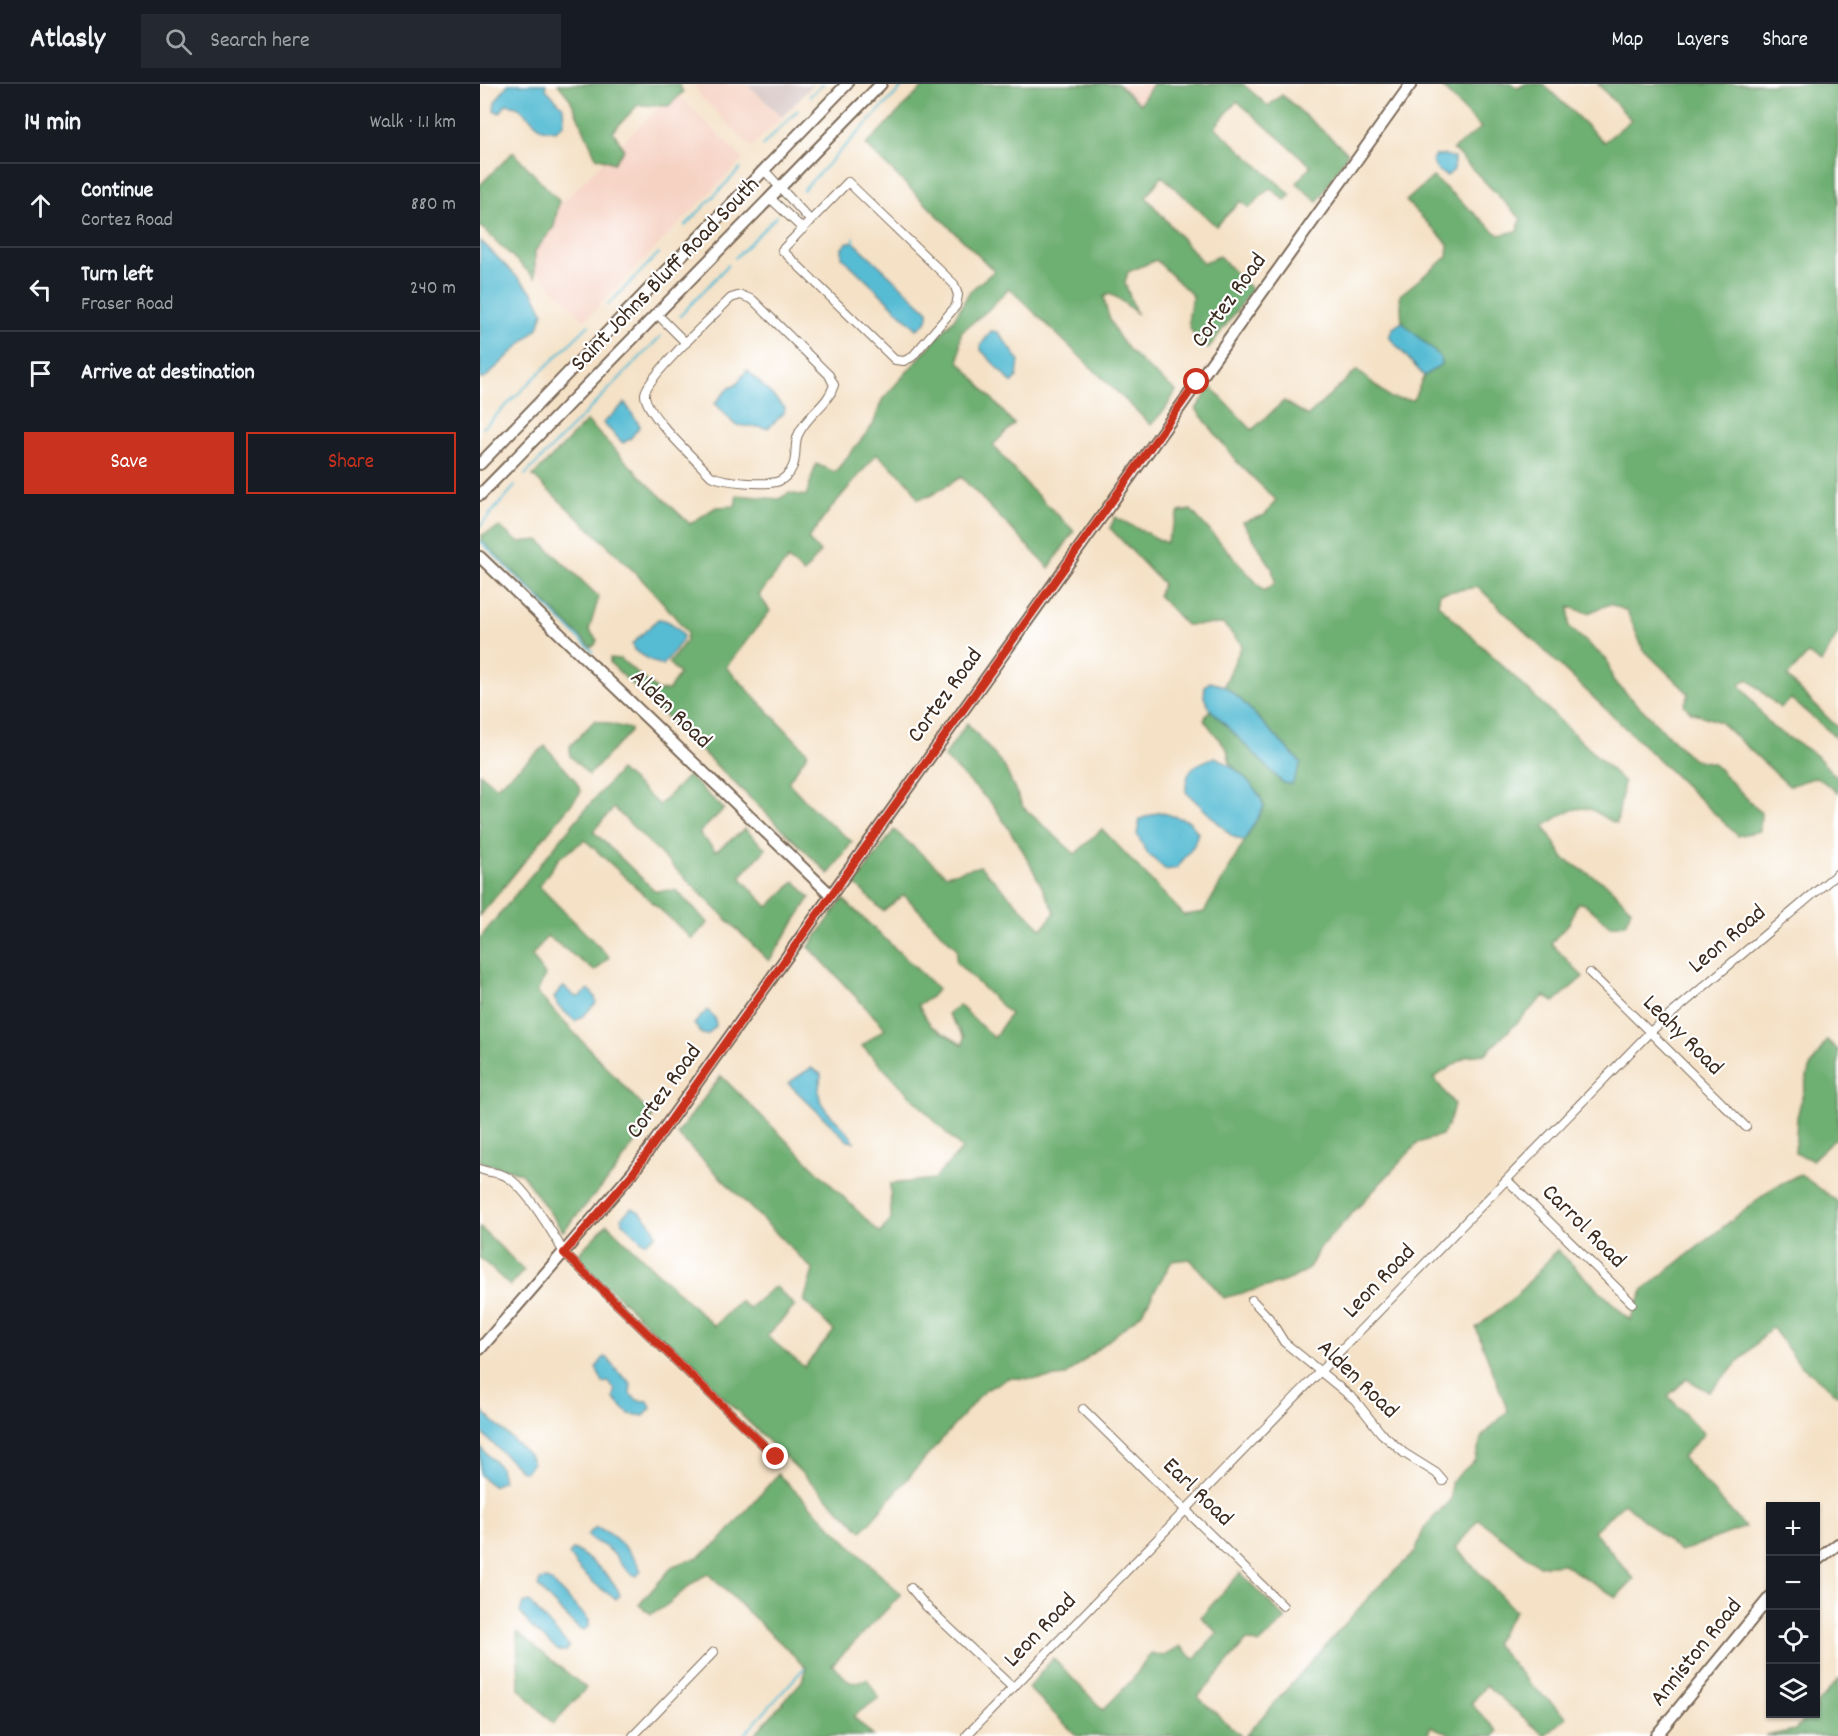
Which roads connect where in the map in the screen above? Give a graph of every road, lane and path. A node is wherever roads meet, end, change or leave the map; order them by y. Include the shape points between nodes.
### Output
1 (848, 84) edge
2 (881, 84) edge
3 (1411, 84) edge
4 (764, 170) junction
5 (780, 187) junction
6 (770, 198) junction
7 (811, 221) junction
8 (803, 229) junction
9 (657, 314) junction
10 (686, 343) junction
11 (480, 464) edge
12 (480, 495) edge
13 (480, 557) edge
14 (1838, 873) edge
15 (831, 895) junction
16 (1590, 973) dead end
17 (1650, 1032) junction
18 (1746, 1127) dead end
19 (480, 1169) edge
20 (1507, 1180) junction
21 (564, 1253) junction
22 (1252, 1300) dead end
23 (1632, 1303) dead end
24 (480, 1349) edge
25 (1320, 1371) junction
26 (1083, 1409) dead end
27 (776, 1457) dead end
28 (1443, 1481) dead end
29 (1186, 1510) junction
30 (1838, 1544) edge
31 (1820, 1557) edge
32 (911, 1588) dead end
33 (1766, 1602) edge
34 (1283, 1606) dead end
35 (714, 1652) dead end
36 (1013, 1688) junction
37 (633, 1736) edge
38 (966, 1736) edge
39 (1656, 1736) edge

1 - 4 street, Saint Johns Bluff Road South
2 - 5 street, Saint Johns Bluff Road South
3 - 15 street, Cortez Road
4 - 5 street
4 - 11 street, Saint Johns Bluff Road South
5 - 6 street, Saint Johns Bluff Road South
5 - 7 street
6 - 8 street
6 - 9 street, Saint Johns Bluff Road South
7 - 8 street
7 - 8 street via 848,182 954,284 958,294 956,306 912,357 895,360 782,250
9 - 10 street
9 - 12 street, Saint Johns Bluff Road South
10 - 10 street via 731,298 741,295 753,300 829,375 834,385 831,394 797,435 795,462 781,480 769,483 711,476 671,436 647,403 648,384
13 - 15 street, Alden Road
14 - 17 street, Leon Road
15 - 21 street, Cortez Road via 633,1173
16 - 17 street, Leahy Road
17 - 18 street, Leahy Road
17 - 20 street, Leon Road
19 - 21 street via 507,1176 551,1228
20 - 23 street, Carrol Road
20 - 25 street, Leon Road
21 - 24 street, Cortez Road
21 - 27 street
22 - 25 street, Alden Road via 1284,1342
25 - 28 street, Alden Road via 1355,1400 1381,1433
25 - 29 street, Leon Road
26 - 29 street, Earl Road
29 - 34 street, Earl Road
29 - 36 street, Leon Road
30 - 31 street
32 - 36 street
33 - 39 street, Anniston Road
35 - 37 street
36 - 38 street, Leon Road

